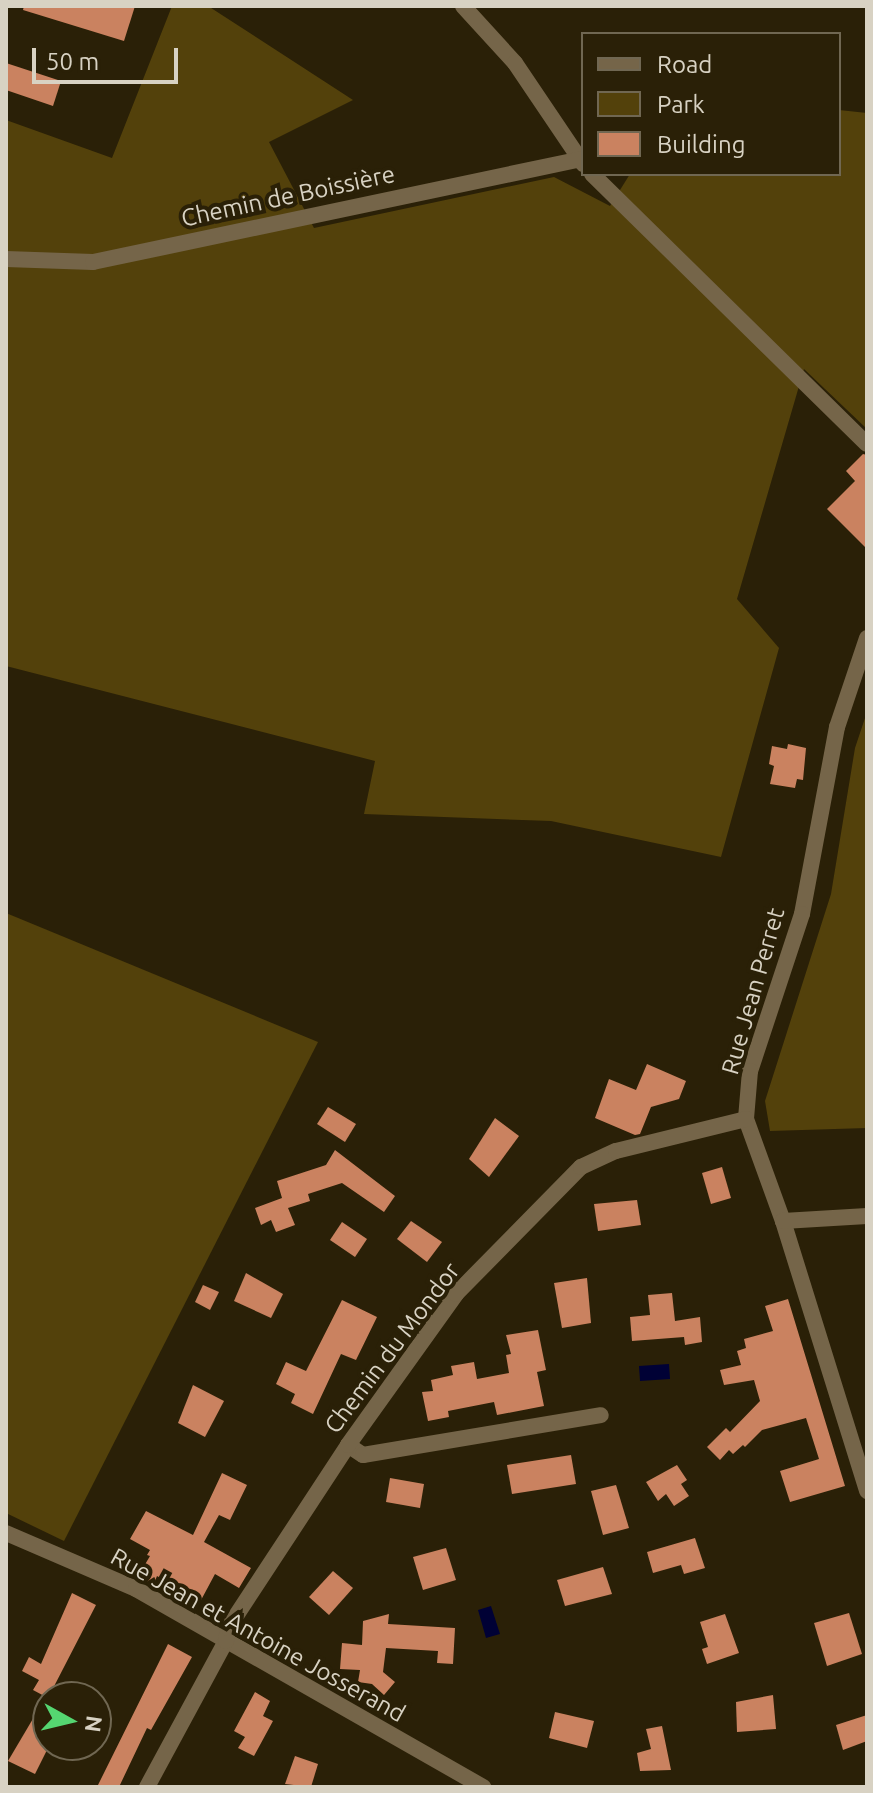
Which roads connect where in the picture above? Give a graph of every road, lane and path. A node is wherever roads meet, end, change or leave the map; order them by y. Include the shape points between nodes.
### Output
1 (463, 6) edge
2 (581, 162) edge
3 (594, 176) edge
4 (6, 259) edge
5 (867, 444) edge
6 (867, 638) edge
7 (746, 1119) junction
8 (867, 1216) edge
9 (783, 1221) junction
10 (601, 1415) dead end
11 (348, 1445) junction
12 (867, 1491) edge
13 (6, 1533) edge
14 (226, 1641) junction
15 (147, 1787) edge
16 (483, 1787) edge

1 - 2 street via 515,63
2 - 4 street, Chemin de Boissière via 93,262
3 - 5 street
6 - 7 street, Rue Jean Perret via 837,727 802,914 750,1071
7 - 9 street, Rue Jean Perret
7 - 11 street, Chemin du Mondor via 616,1151 581,1167 456,1294
8 - 9 street
9 - 12 street, Rue Jean Perret
10 - 11 street via 363,1455
11 - 14 street, Chemin du Mondor via 228,1628
13 - 14 street, Rue Jean et Antoine Josserand via 136,1589
14 - 15 street, Chemin du Mondor
14 - 16 street, Rue Jean et Antoine Josserand

